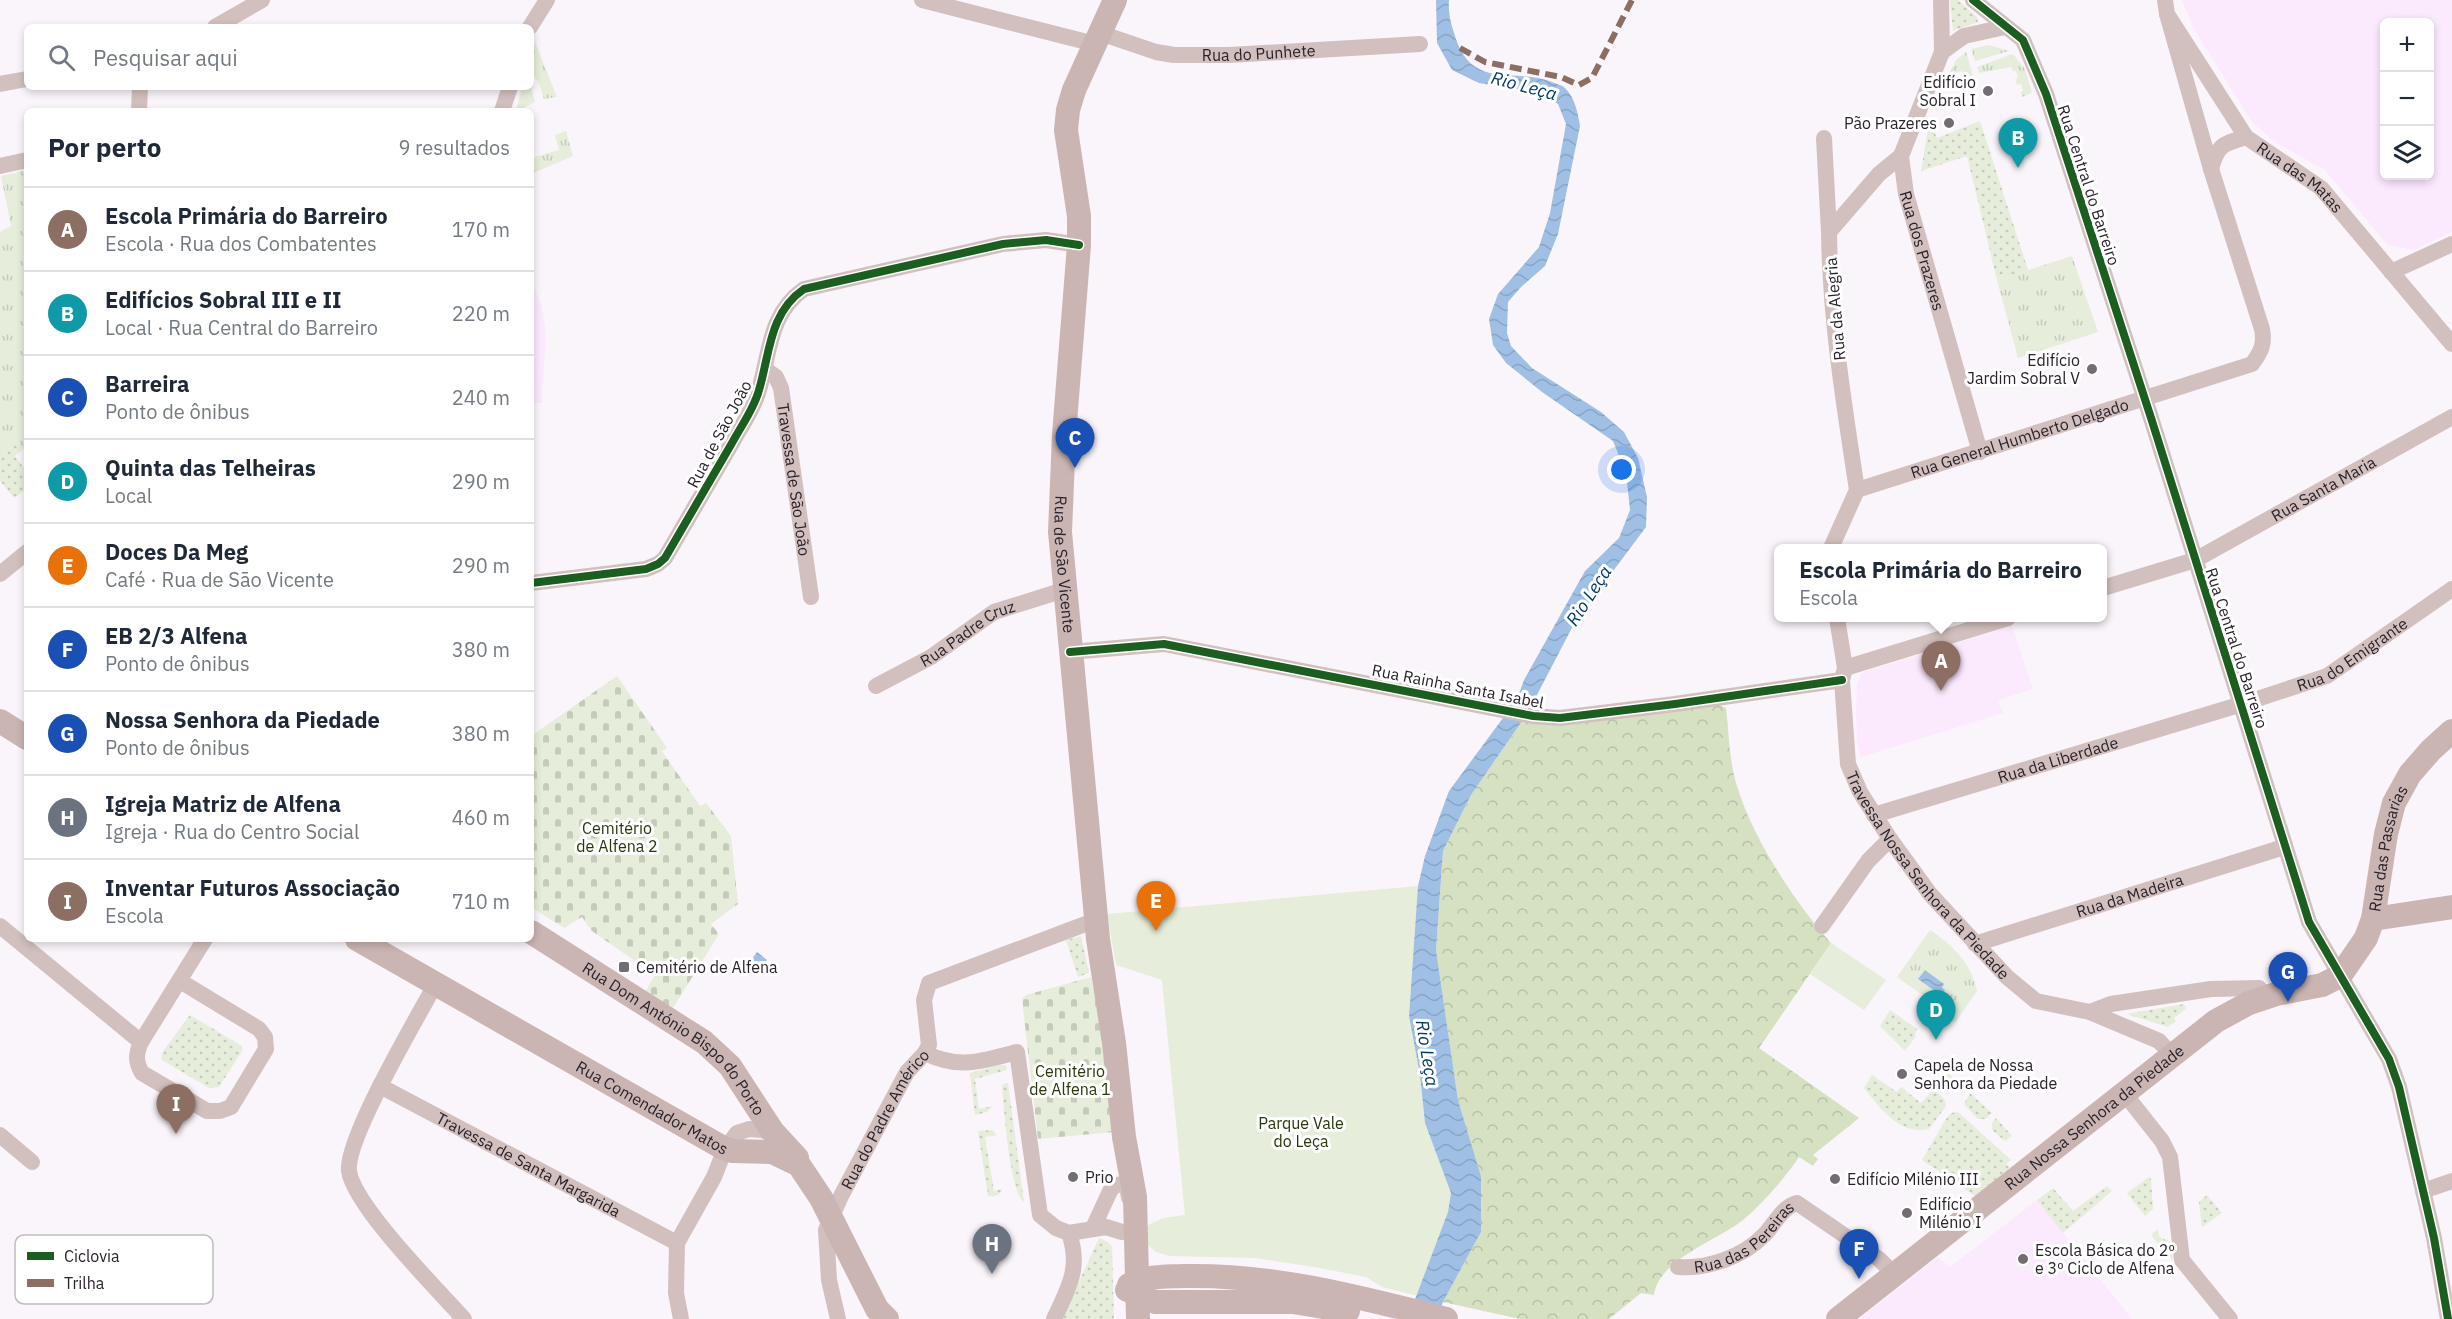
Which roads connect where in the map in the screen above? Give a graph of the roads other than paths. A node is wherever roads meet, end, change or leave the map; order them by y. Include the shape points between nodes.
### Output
1 (262, 0) edge
2 (547, 0) edge
3 (921, 0) edge
4 (1115, 0) edge
5 (1941, 0) edge
6 (1973, 0) edge
7 (2166, 7) edge
8 (220, 24) edge
9 (532, 24) edge
10 (2005, 27) junction
11 (1097, 39) junction
12 (1420, 44) dead end
13 (1942, 52) junction
14 (24, 80) edge
15 (0, 84) edge
16 (140, 90) edge
17 (139, 108) edge
18 (1824, 138) dead end
19 (2246, 138) junction
20 (1901, 156) junction
21 (24, 161) edge
22 (0, 166) edge
23 (2211, 169) junction
24 (1829, 232) junction
25 (2452, 244) edge
26 (1079, 245) junction
27 (2391, 272) junction
28 (2452, 345) edge
29 (765, 369) junction
30 (2145, 399) junction
31 (2452, 417) edge
32 (1980, 452) junction
33 (1857, 490) junction
34 (1834, 544) edge
35 (24, 554) edge
36 (2195, 560) junction
37 (0, 574) edge
38 (534, 583) edge
39 (2107, 587) edge
40 (2452, 589) edge
41 (1064, 590) junction
42 (811, 597) dead end
43 (1837, 622) edge
44 (1996, 622) edge
45 (1070, 652) junction
46 (1843, 674) junction
47 (876, 686) dead end
48 (2242, 704) junction
49 (0, 721) edge
50 (2452, 731) edge
51 (24, 735) edge
52 (1874, 815) junction
53 (1890, 839) junction
54 (2284, 846) junction
55 (2452, 907) edge
56 (1096, 920) junction
57 (2373, 920) junction
58 (0, 926) edge
59 (1822, 926) dead end
60 (534, 934) edge
61 (203, 942) edge
62 (362, 942) edge
63 (1975, 944) junction
64 (2340, 976) junction
65 (180, 981) junction
66 (435, 985) junction
67 (2259, 988) dead end
68 (2090, 1012) junction
69 (141, 1041) junction
70 (925, 1053) junction
71 (2172, 1055) junction
72 (380, 1086) junction
73 (2124, 1093) junction
74 (0, 1135) edge
75 (1124, 1137) junction
76 (754, 1141) junction
77 (32, 1162) dead end
78 (2452, 1181) edge
79 (1122, 1183) junction
80 (2423, 1191) junction
81 (1136, 1209) junction
82 (832, 1218) junction
83 (1093, 1228) junction
84 (1069, 1233) junction
85 (1127, 1240) junction
86 (678, 1243) junction
87 (1678, 1267) dead end
88 (1894, 1274) junction
89 (1169, 1276) junction
90 (1197, 1276) junction
91 (1133, 1303) edge
92 (1201, 1303) junction
93 (1376, 1312) edge
94 (464, 1319) edge
95 (681, 1319) edge
96 (838, 1319) edge
97 (887, 1319) edge
98 (1054, 1319) edge
99 (1446, 1319) edge
100 (1838, 1319) edge
101 (2230, 1319) edge
102 (2448, 1319) edge

1 - 8 street
2 - 9 street
3 - 11 street, Rua do Punhete
4 - 11 street, Rua de São Vicente
5 - 13 street, Rua dos Prazeres
6 - 10 street, Rua Central do Barreiro
7 - 19 street, Rua das Matas
7 - 23 street, Rua General Humberto Delgado
10 - 13 street via 1958,39
10 - 30 street, Rua Central do Barreiro via 2023,40 2046,94
11 - 12 street, Rua do Punhete via 1174,55
11 - 26 street, Rua de São Vicente via 1074,90 1066,130
13 - 20 street, Rua dos Prazeres
14 - 15 street
16 - 17 street
18 - 24 street, Rua da Alegria
19 - 23 street via 2223,144
19 - 27 street, Rua das Matas via 2321,188
20 - 24 street via 1879,174
20 - 32 street, Rua dos Prazeres via 1906,194
21 - 22 street
23 - 30 street, Rua General Humberto Delgado via 2262,329 2262,351 2252,363
24 - 33 street, Rua da Alegria via 1840,367
25 - 27 street
26 - 29 street, Rua de São João via 1046,240 1003,244 812,285 792,297 776,322
26 - 41 street, Rua de São Vicente via 1061,496
27 - 28 street, Rua das Matas
29 - 38 street, Rua de São João via 753,405 665,558 646,569
29 - 42 street, Travessa de São João via 776,377 781,388
30 - 32 street, Rua General Humberto Delgado
30 - 36 street, Rua Central do Barreiro
31 - 36 street, Rua Santa Maria
32 - 33 street, Rua General Humberto Delgado
33 - 34 street
35 - 37 street
36 - 39 street, Rua Santa Maria
36 - 48 street, Rua Central do Barreiro
40 - 48 street, Rua do Emigrante via 2327,676
41 - 45 street, Rua de São Vicente
41 - 47 street, Rua Padre Cruz via 994,612 931,657
43 - 46 street
44 - 46 street, Rua Rainha Santa Isabel
45 - 46 street, Rua Rainha Santa Isabel via 1164,644 1560,718 1675,704
45 - 56 street, Rua de São Vicente
46 - 52 street, Travessa Nossa Senhora da Piedade via 1848,764
48 - 52 street, Rua da Liberdade
48 - 54 street, Rua Central do Barreiro
49 - 51 street
50 - 57 street, Rua das Passarias via 2410,774 2394,803
52 - 53 street, Travessa Nossa Senhora da Piedade
53 - 59 street via 1868,861
53 - 63 street, Travessa Nossa Senhora da Piedade via 1930,894
54 - 63 street, Rua da Madeira
54 - 64 street, Rua Central do Barreiro via 2309,922
55 - 57 street
56 - 70 street, Rua do Padre Américo via 929,983 924,1000 929,1045
56 - 75 street, Rua de São Vicente
57 - 64 street, Rua das Passarias via 2366,939
58 - 69 street
60 - 76 street, Rua Dom António Bispo do Porto via 704,1042 730,1066
61 - 65 street
62 - 66 street, Rua Comendador Matos
63 - 68 street, Travessa Nossa Senhora da Piedade via 2036,1001
64 - 71 street, Rua Nossa Senhora da Piedade via 2322,985 2249,1003 2216,1021
64 - 80 street, Rua Central do Barreiro via 2388,1059 2399,1087
65 - 69 street
65 - 69 street via 265,1037 266,1049 231,1107 207,1111 142,1073 136,1064
66 - 72 street
66 - 76 street, Rua Comendador Matos
67 - 68 street, Travessa Nossa Senhora da Piedade via 2211,989 2111,1004
68 - 71 street, Travessa Nossa Senhora da Piedade via 2159,1041
70 - 82 street, Rua do Padre Américo via 907,1072
70 - 84 street via 968,1064 1017,1052 1040,1215
71 - 73 street, Rua Nossa Senhora da Piedade
72 - 86 street, Travessa de Santa Margarida
72 - 94 street via 352,1150 349,1171 354,1185 395,1242
73 - 88 street, Rua Nossa Senhora da Piedade
73 - 101 street via 2170,1157 2182,1260
74 - 77 street
75 - 79 street, Rua de São Vicente
75 - 81 street, Rua de São Vicente
76 - 82 street, Rua Dom António Bispo do Porto via 796,1158
76 - 86 street via 714,1177
78 - 80 street
79 - 81 street, Rua de São Vicente via 1127,1186 1130,1205
79 - 83 street via 1106,1196
79 - 85 street, Rua de São Vicente
80 - 102 street, Rua Central do Barreiro
81 - 85 street, Rua de São Vicente
82 - 96 street, Rua do Padre Américo via 826,1230 826,1247
82 - 97 street via 877,1309
83 - 84 street
83 - 85 street via 1106,1227
84 - 98 street via 1075,1269
85 - 89 street via 1151,1270
85 - 91 street, Rua de São Vicente
86 - 95 street via 676,1293
87 - 88 street, Rua das Pereiras via 1705,1266 1732,1256 1763,1236 1786,1208 1797,1203 1879,1259
88 - 100 street, Rua Nossa Senhora da Piedade
89 - 90 street
89 - 91 street
90 - 92 street via 1189,1284 1188,1292
90 - 93 street via 1284,1281
91 - 92 street
92 - 93 street via 1293,1302
93 - 99 street

